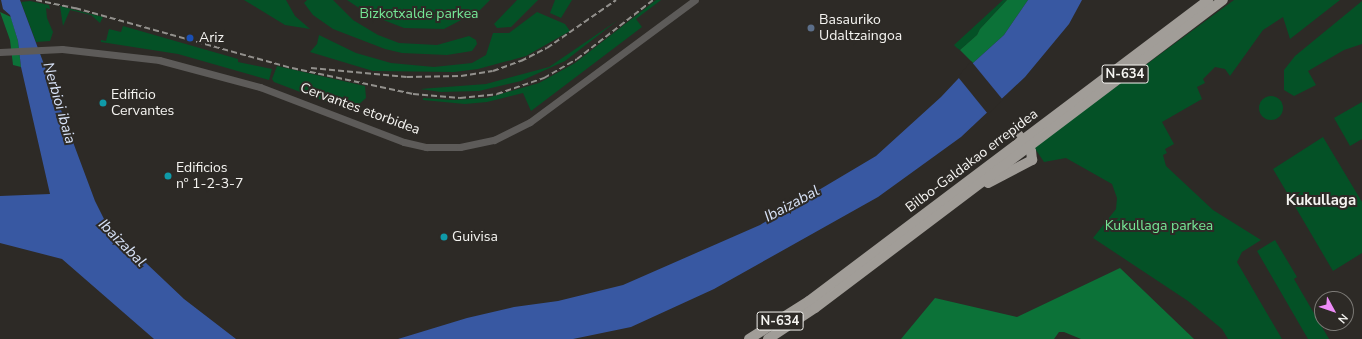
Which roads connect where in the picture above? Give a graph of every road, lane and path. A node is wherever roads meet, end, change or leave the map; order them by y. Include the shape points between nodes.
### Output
1 (695, 0) edge
2 (1208, 0) edge
3 (1223, 0) edge
4 (0, 52) edge
5 (1022, 140) junction
6 (749, 339) edge
7 (768, 339) edge

1 - 4 street, Cervantes etorbidea via 525,126 494,140 460,147 426,147 404,142 260,87 199,69 126,54 48,49
2 - 5 highway, Bilbo-Galdakao errepidea / N-634
3 - 5 highway, Bilbo-Galdakao errepidea / N-634
5 - 6 highway, Bilbo-Galdakao errepidea / N-634 via 810,301
5 - 7 highway, Bilbo-Galdakao errepidea / N-634 via 1033,154 1030,163 985,184 945,209 815,308

